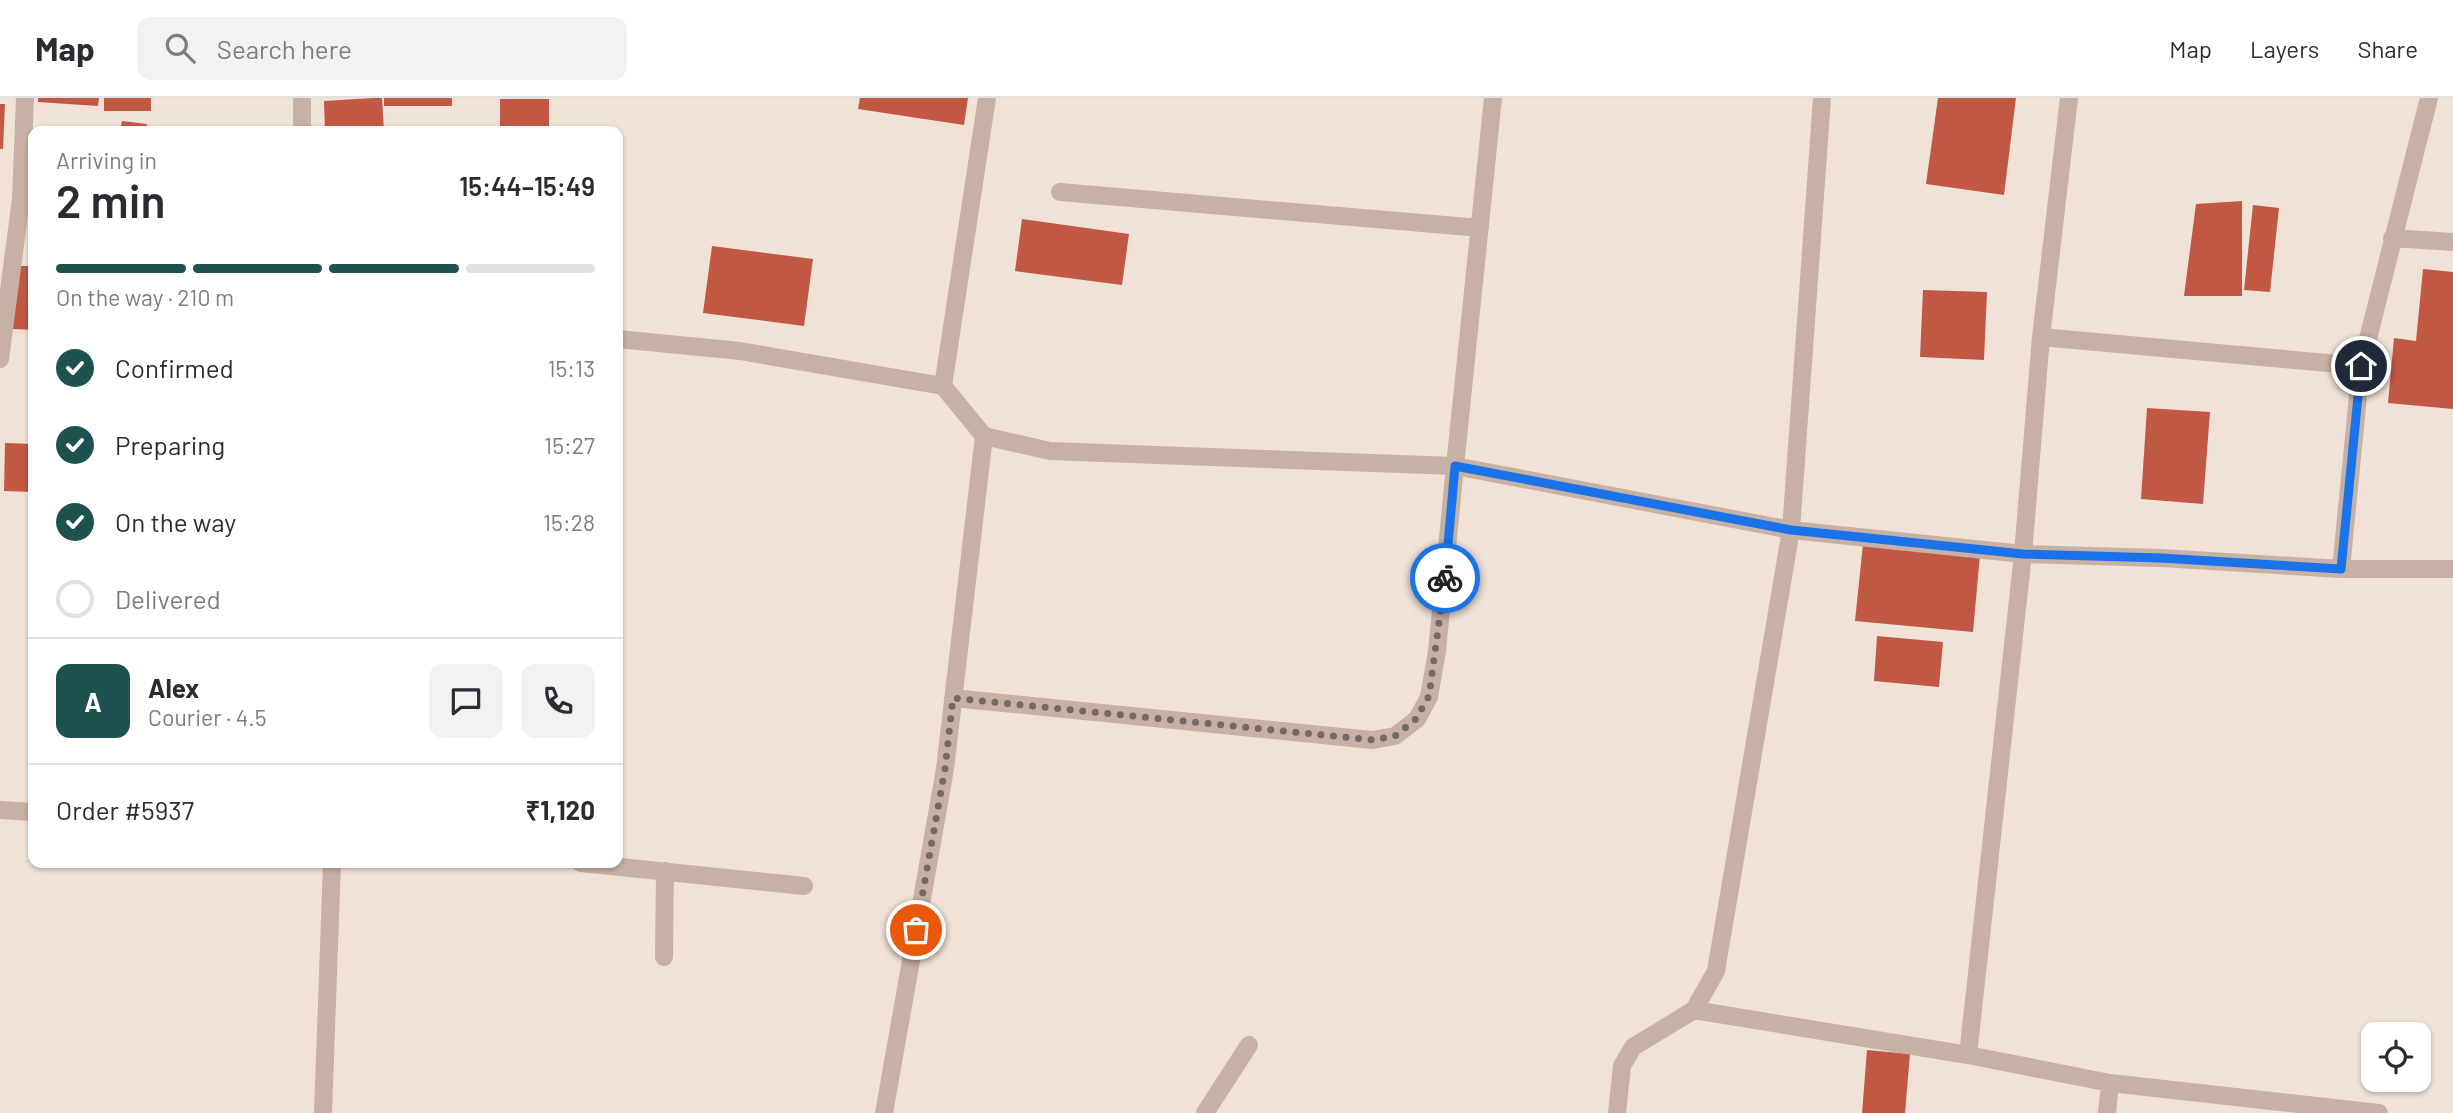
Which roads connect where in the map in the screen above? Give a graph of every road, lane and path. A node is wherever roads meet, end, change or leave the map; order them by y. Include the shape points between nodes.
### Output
1 (25, 98) edge
2 (303, 98) edge
3 (987, 98) edge
4 (1493, 98) edge
5 (1822, 98) edge
6 (2068, 98) edge
7 (2429, 98) edge
8 (302, 126) edge
9 (1060, 192) dead end
10 (1480, 228) junction
11 (2392, 238) junction
12 (2453, 242) edge
13 (2040, 337) junction
14 (623, 339) edge
15 (0, 359) edge
16 (2361, 366) junction
17 (943, 386) junction
18 (984, 436) junction
19 (1455, 466) junction
20 (1791, 530) junction
21 (2023, 554) junction
22 (2341, 569) junction
23 (2453, 569) edge
24 (953, 698) junction
25 (0, 810) edge
26 (28, 812) edge
27 (623, 867) edge
28 (332, 868) edge
29 (665, 870) junction
30 (804, 886) dead end
31 (664, 957) dead end
32 (1694, 1010) junction
33 (1249, 1045) dead end
34 (1968, 1055) junction
35 (2110, 1083) junction
36 (323, 1113) edge
37 (884, 1113) edge
38 (1205, 1113) edge
39 (1617, 1113) edge
40 (2107, 1113) edge
41 (2379, 1113) edge

1 - 15 street via 21,199
2 - 8 street
3 - 17 street
4 - 10 street
5 - 20 street
6 - 13 street
7 - 11 street
9 - 10 street
10 - 19 street
11 - 12 street
11 - 16 street
13 - 16 street
13 - 21 street
14 - 17 street via 740,351
16 - 22 street
17 - 18 street
18 - 19 street via 1050,451
18 - 24 street
19 - 20 street
19 - 24 street via 1429,696 1416,719 1395,736 1373,740
20 - 21 street
20 - 32 street via 1716,971
21 - 22 street
21 - 34 street
22 - 23 street
24 - 37 street via 945,769
25 - 26 street
27 - 29 street
28 - 36 street
29 - 30 street
29 - 31 street
32 - 34 street
32 - 39 street via 1633,1047 1622,1066
33 - 38 street
34 - 35 street
35 - 40 street
35 - 41 street

